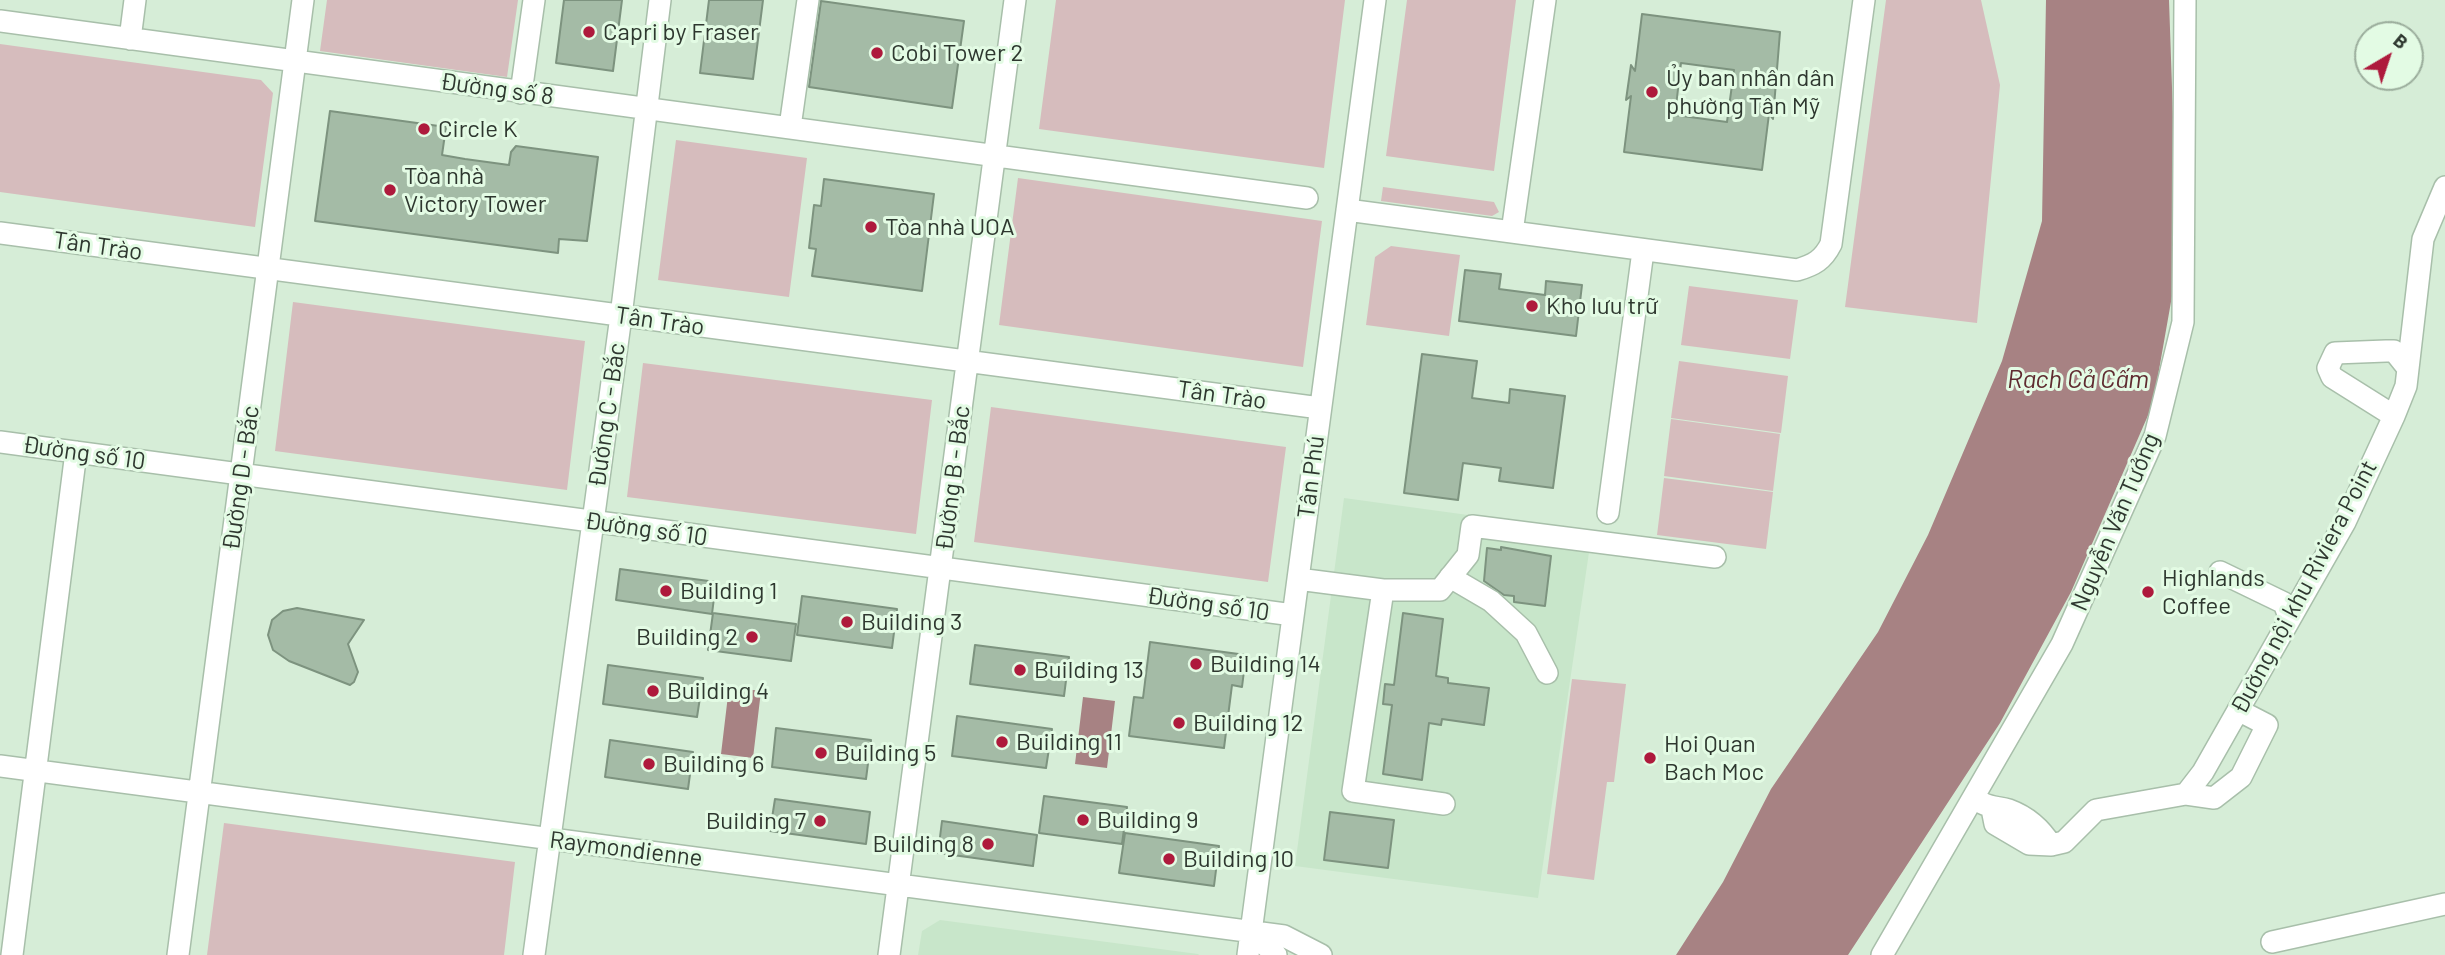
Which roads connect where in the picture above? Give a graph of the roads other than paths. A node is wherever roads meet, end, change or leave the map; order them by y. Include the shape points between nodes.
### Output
1 (135, 0) edge
2 (303, 0) edge
3 (534, 0) edge
4 (660, 0) edge
5 (808, 0) edge
6 (1015, 0) edge
7 (1375, 0) edge
8 (1545, 0) edge
9 (1864, 0) edge
10 (2185, 0) edge
11 (0, 21) edge
12 (130, 38) junction
13 (295, 62) junction
14 (521, 93) junction
15 (645, 108) junction
16 (790, 127) junction
17 (995, 154) junction
18 (2445, 187) edge
19 (1307, 198) dead end
20 (1347, 210) junction
21 (1512, 232) junction
22 (0, 233) edge
23 (1643, 251) junction
24 (270, 269) junction
25 (621, 316) junction
26 (968, 362) junction
27 (2406, 366) junction
28 (1320, 408) junction
29 (2394, 416) junction
30 (0, 442) edge
31 (76, 452) junction
32 (242, 475) junction
33 (1608, 513) dead end
34 (592, 522) junction
35 (1715, 557) dead end
36 (941, 568) junction
37 (2220, 572) dead end
38 (1450, 577) junction
39 (1298, 579) junction
40 (1383, 590) junction
41 (1293, 615) junction
42 (2289, 617) junction
43 (1547, 673) dead end
44 (2238, 710) junction
45 (0, 766) edge
46 (35, 771) junction
47 (199, 792) junction
48 (2186, 794) junction
49 (1971, 798) junction
50 (1444, 804) dead end
51 (548, 839) junction
52 (898, 884) junction
53 (2445, 904) edge
54 (1251, 932) junction
55 (2272, 942) dead end
56 (12, 955) edge
57 (178, 955) edge
58 (534, 955) edge
59 (889, 955) edge
60 (1248, 955) edge
61 (1276, 955) edge
62 (1321, 955) edge
63 (1882, 955) edge

1 - 12 street
2 - 13 street, Đường D - Bắc
3 - 14 street
4 - 15 street, Đường C - Bắc
5 - 16 street
6 - 17 street, Đường B - Bắc
7 - 20 street, Tân Phú
8 - 21 street
9 - 23 street via 1831,244 1824,257 1797,270
10 - 49 street, Nguyễn Văn Tưởng via 2183,322 2155,436 2062,644
11 - 12 street, Đường số 8
12 - 13 street, Đường số 8
13 - 14 street, Đường số 8
13 - 24 street, Đường D - Bắc
14 - 15 street, Đường số 8
15 - 16 street, Đường số 8
15 - 25 street, Đường C - Bắc
16 - 17 street, Đường số 8
17 - 19 street, Đường số 8
17 - 26 street, Đường B - Bắc
18 - 27 street, Đường nội khu Riviera Point via 2423,239
20 - 21 street
20 - 28 street, Tân Phú
21 - 23 street
22 - 24 street, Tân Trào
23 - 33 street
24 - 25 street, Tân Trào
24 - 32 street, Đường D - Bắc
25 - 26 street, Tân Trào
25 - 34 street, Đường C - Bắc
26 - 28 street, Tân Trào
26 - 36 street, Đường B - Bắc
27 - 29 street, Đường nội khu Riviera Point via 2406,386
27 - 29 street via 2394,351 2373,351 2335,353 2328,369 2332,377
28 - 39 street, Tân Phú
29 - 42 street, Đường nội khu Riviera Point via 2345,522
30 - 31 street, Đường số 10
31 - 32 street, Đường số 10
31 - 46 street
32 - 34 street, Đường số 10
32 - 47 street, Đường D - Bắc
34 - 36 street, Đường số 10
34 - 51 street, Đường C - Bắc
35 - 38 street via 1472,526 1468,555
36 - 41 street, Đường số 10
36 - 52 street, Đường B - Bắc
37 - 42 street via 2284,603
38 - 40 street via 1440,590
38 - 43 street via 1491,601 1525,633
39 - 40 street
39 - 41 street, Tân Phú
40 - 50 street via 1353,791
41 - 54 street, Tân Phú
42 - 44 street, Đường nội khu Riviera Point
44 - 48 street, Đường nội khu Riviera Point
44 - 48 street via 2267,725 2241,777 2214,798
45 - 46 street, Raymondienne
46 - 47 street, Raymondienne
46 - 56 street
47 - 51 street, Raymondienne
47 - 57 street, Đường D - Bắc
48 - 49 street via 2096,810 2064,842 2051,845 2040,827 2007,809
49 - 63 street, Nguyễn Văn Tưởng
51 - 52 street, Raymondienne
51 - 58 street, Đường C - Bắc
52 - 54 street, Raymondienne
52 - 59 street, Đường B - Bắc
53 - 55 street
54 - 60 street, Tân Phú
54 - 61 street
54 - 62 street, Raymondienne via 1284,936

